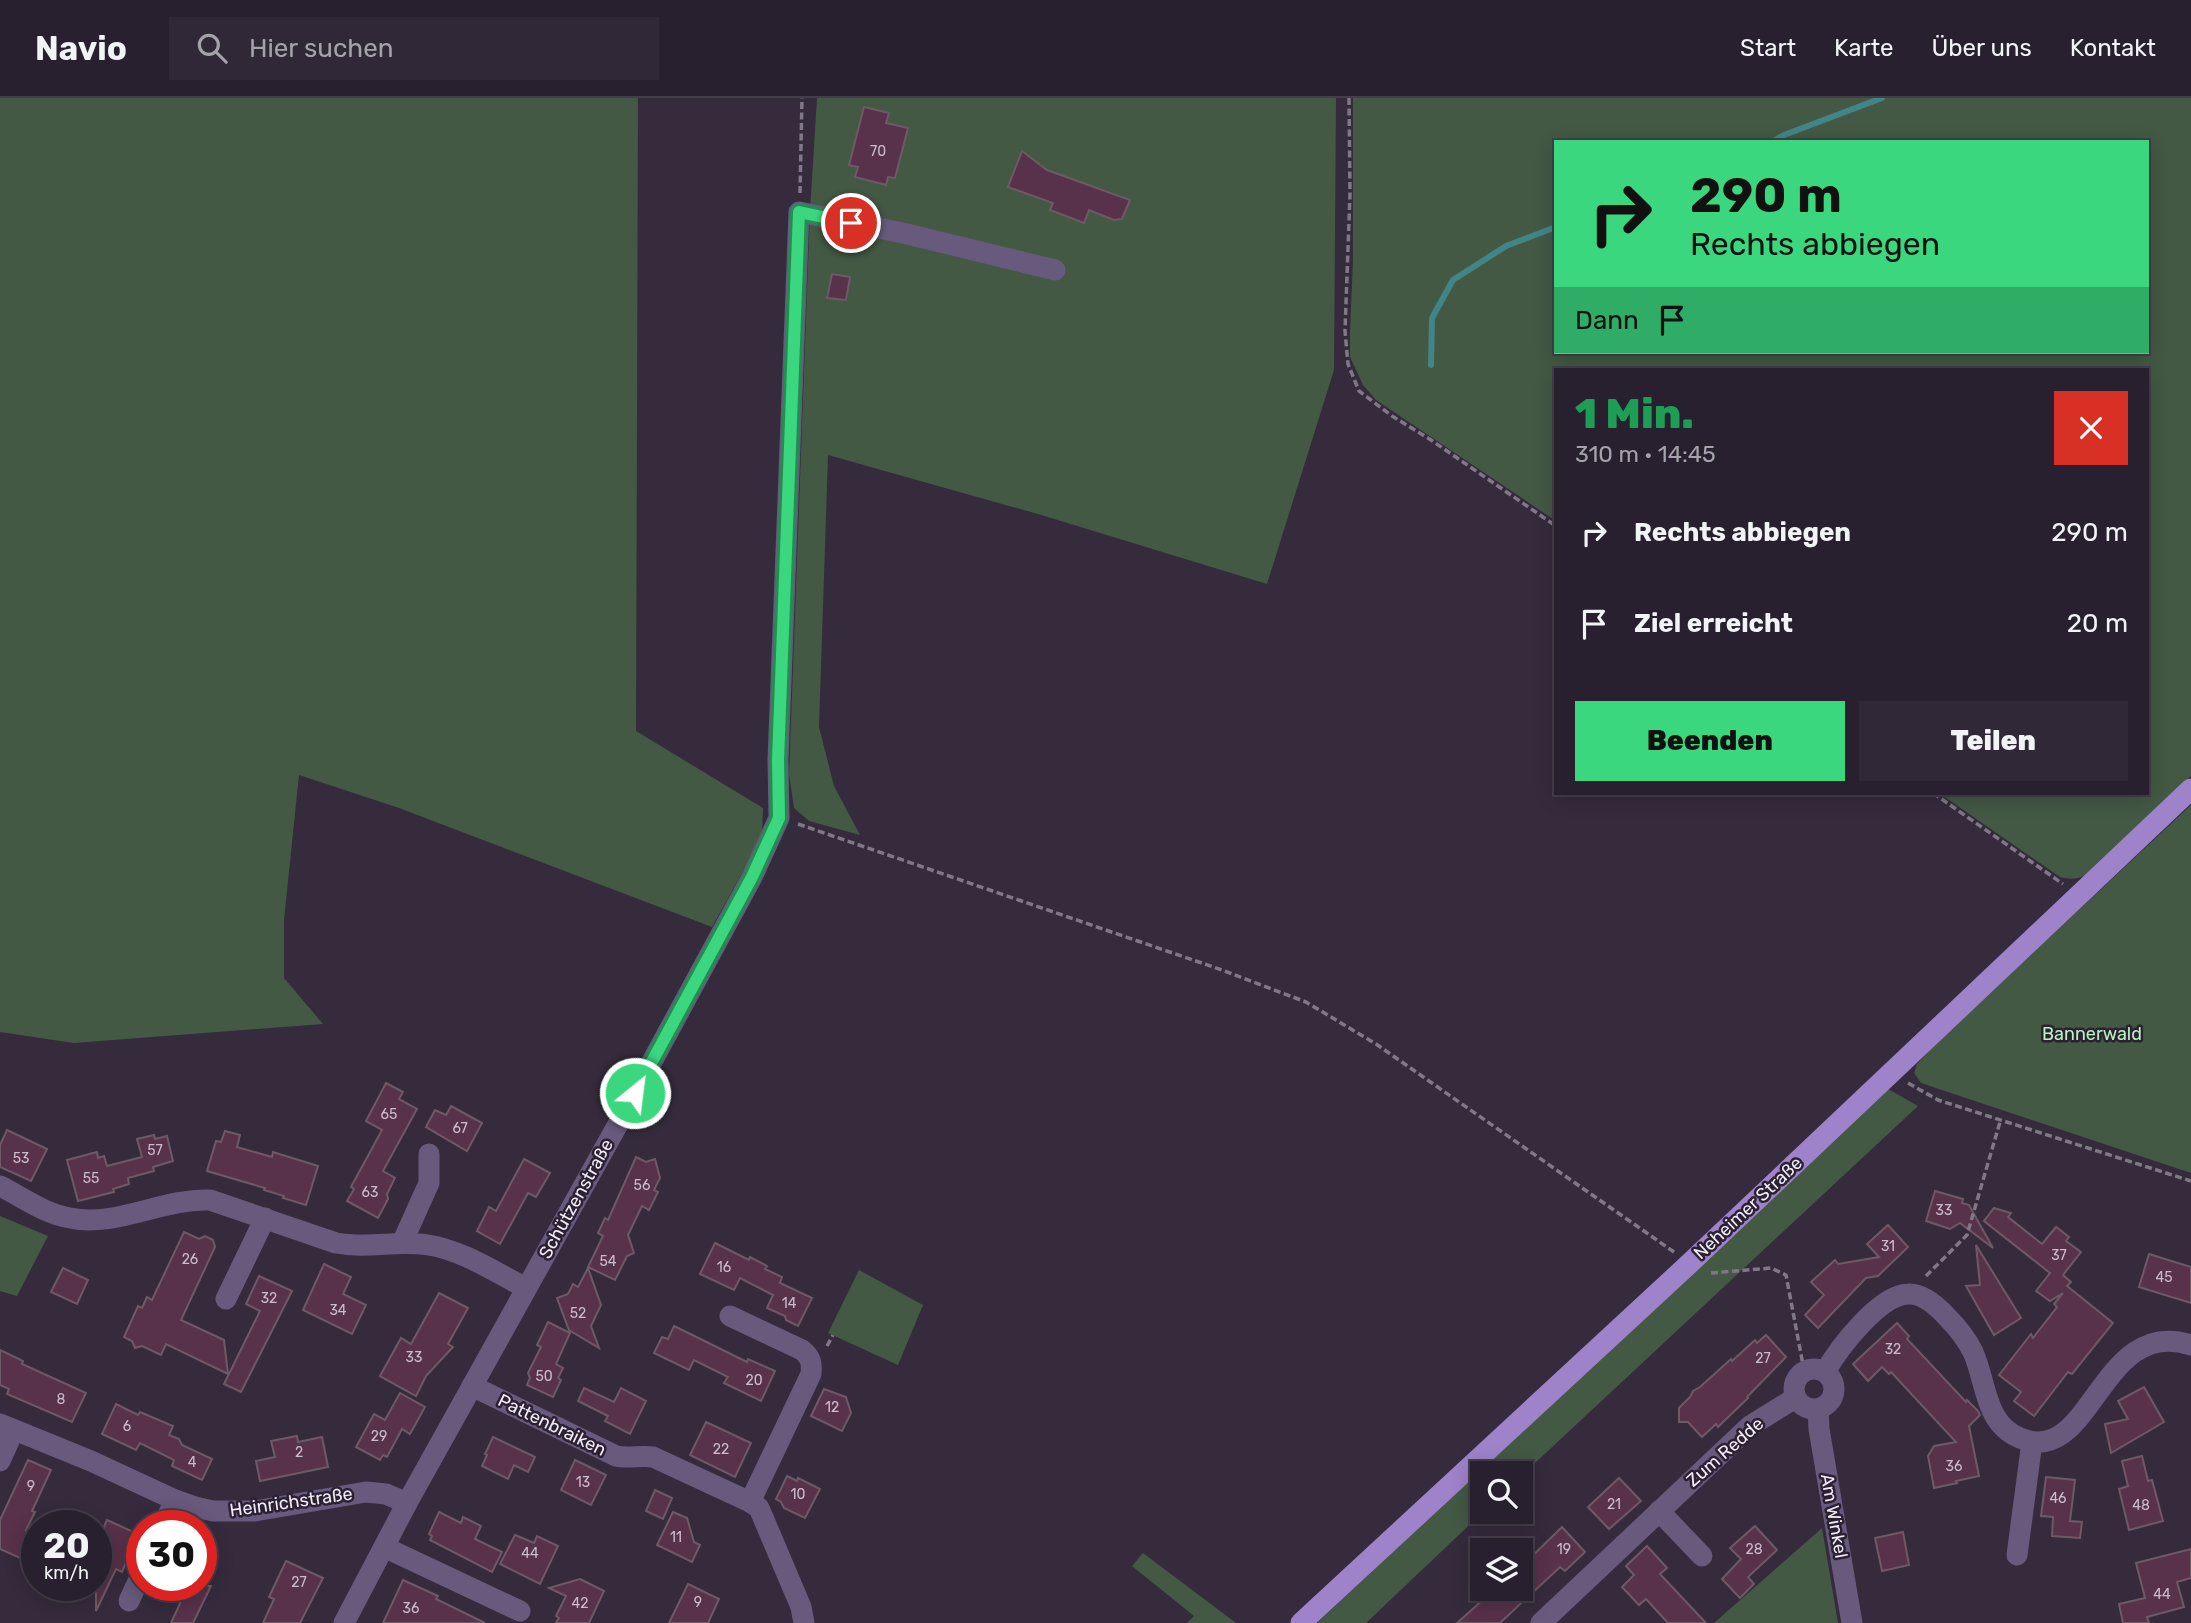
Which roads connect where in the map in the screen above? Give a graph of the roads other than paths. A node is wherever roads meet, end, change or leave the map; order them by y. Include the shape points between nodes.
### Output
1 (1055, 270) dead end
2 (2191, 789) edge
3 (429, 1154) dead end
4 (0, 1186) edge
5 (265, 1218) junction
6 (402, 1243) junction
7 (526, 1288) junction
8 (226, 1299) dead end
9 (730, 1316) dead end
10 (2191, 1345) edge
11 (1814, 1371) junction
12 (472, 1386) junction
13 (1796, 1398) junction
14 (1818, 1409) junction
15 (7, 1427) edge
16 (2032, 1441) junction
17 (0, 1461) edge
18 (175, 1500) junction
19 (750, 1502) junction
20 (407, 1503) junction
21 (170, 1510) edge
22 (1659, 1511) junction
23 (384, 1546) junction
24 (2017, 1555) dead end
25 (1702, 1556) dead end
26 (520, 1611) dead end
27 (1544, 1622) edge
28 (344, 1623) edge
29 (804, 1623) edge
30 (1301, 1623) edge
31 (1852, 1623) edge

1 - 7 street, Schützenstraße via 799,212 779,818 739,901
2 - 30 main road, Neheimer Straße
3 - 6 street via 429,1183
4 - 5 street via 70,1219 101,1219 194,1199
5 - 6 street via 356,1246
5 - 8 street
6 - 7 street via 455,1252
7 - 12 street, Schützenstraße
9 - 19 street via 802,1350 812,1366
10 - 16 street via 2163,1340 2134,1351 2067,1430
11 - 13 street via 1795,1381
11 - 14 street via 1830,1377 1833,1392
11 - 16 street via 1883,1305 1910,1293 1927,1299 1959,1329 1972,1350 1997,1419 2019,1438
12 - 19 street, Pattenbraiken via 616,1456 653,1457
12 - 20 street, Schützenstraße
13 - 14 street via 1805,1407
13 - 22 street, Zum Redde via 1750,1426
14 - 31 street, Am Winkel
15 - 17 street, Heinrichstraße
15 - 18 street, Heinrichstraße
16 - 24 street
18 - 20 street, Heinrichstraße via 233,1512 366,1492
18 - 21 street
19 - 29 street via 759,1508
20 - 23 street, Schützenstraße
22 - 25 street
22 - 27 street, Zum Redde
23 - 26 street
23 - 28 street, Schützenstraße

